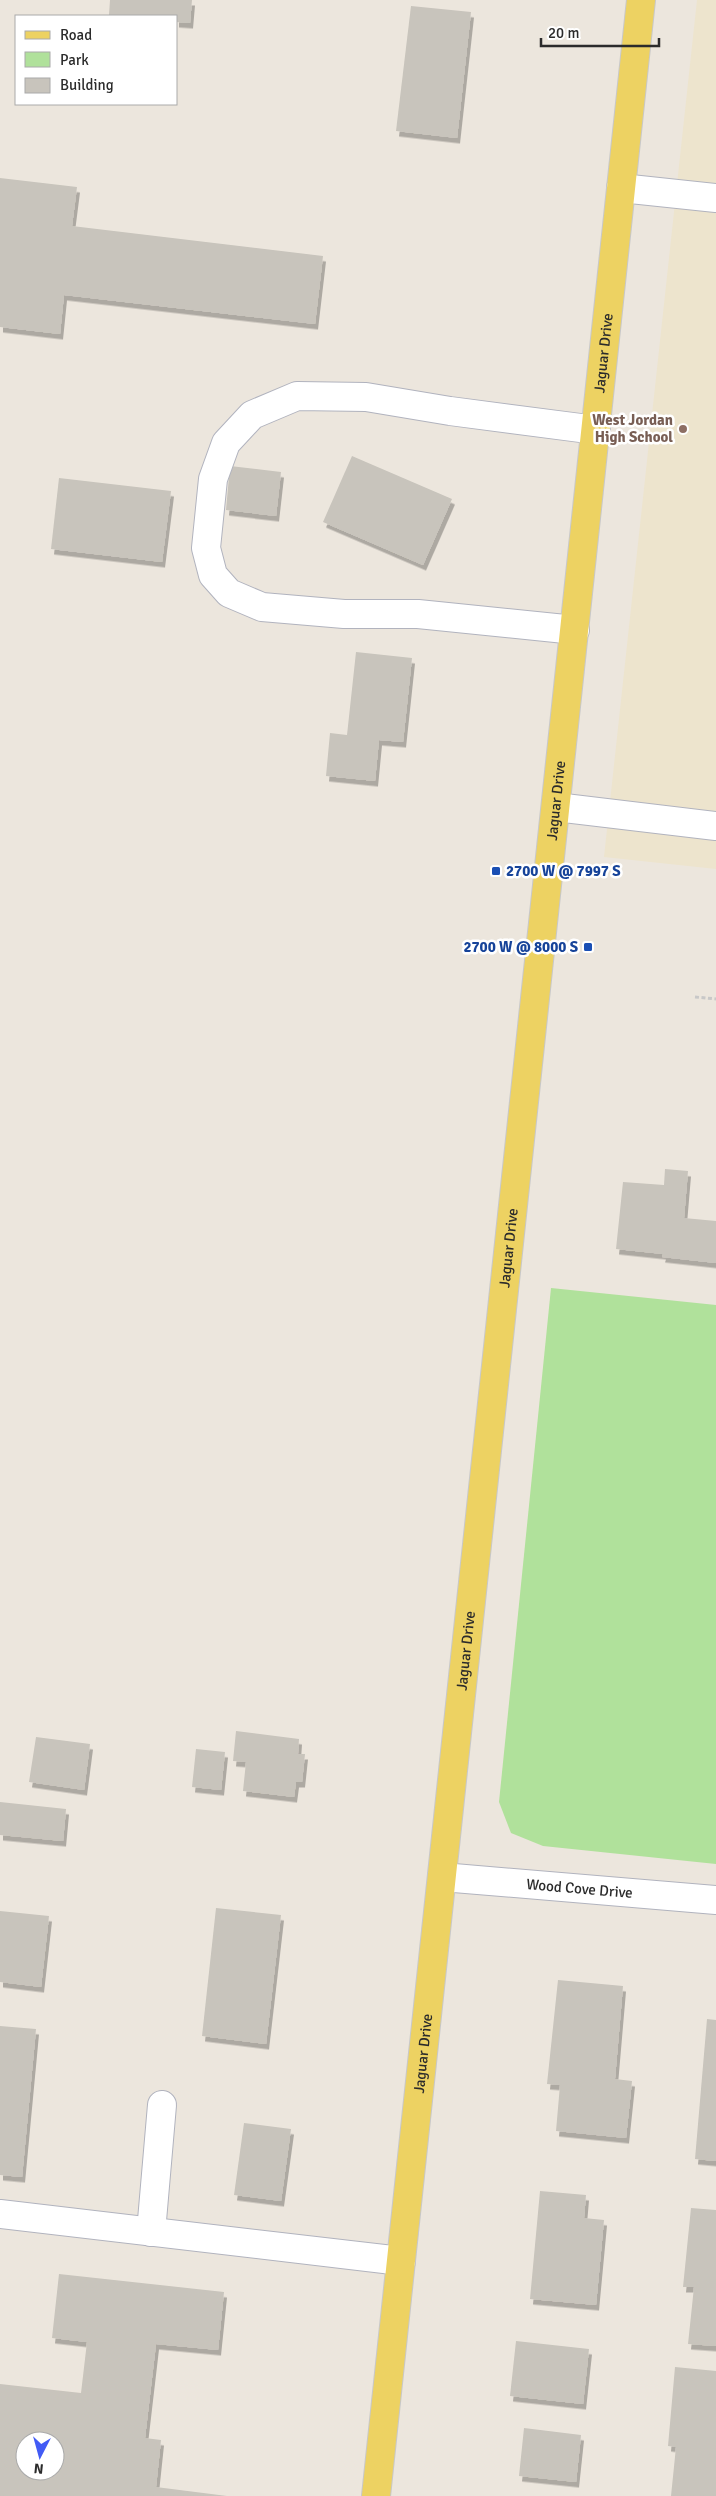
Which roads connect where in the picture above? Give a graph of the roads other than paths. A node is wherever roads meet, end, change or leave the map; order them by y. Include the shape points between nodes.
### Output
1 (641, 0) edge
2 (621, 188) junction
3 (716, 198) edge
4 (596, 430) junction
5 (575, 630) junction
6 (556, 807) junction
7 (716, 826) edge
8 (442, 1877) junction
9 (716, 1900) edge
10 (162, 2105) dead end
11 (0, 2214) edge
12 (151, 2232) junction
13 (401, 2261) junction
14 (376, 2496) edge

1 - 2 main road, Jaguar Drive
2 - 3 street
2 - 4 main road, Jaguar Drive
4 - 5 main road, Jaguar Drive
4 - 5 street via 366,397 297,396 252,415 226,444 213,480 206,548 213,575 229,593 262,607 344,614 418,614
5 - 6 main road, Jaguar Drive
6 - 7 street
6 - 8 main road, Jaguar Drive
8 - 9 street, Wood Cove Drive
8 - 13 main road, Jaguar Drive
10 - 12 street
11 - 12 street
12 - 13 street
13 - 14 main road, Jaguar Drive

